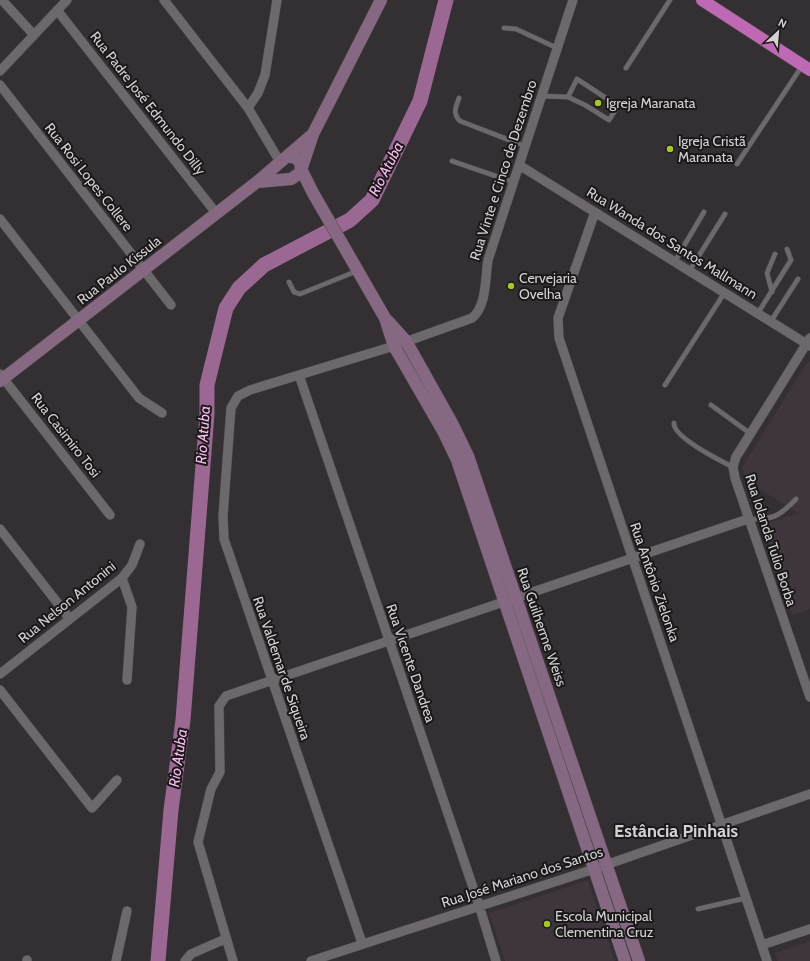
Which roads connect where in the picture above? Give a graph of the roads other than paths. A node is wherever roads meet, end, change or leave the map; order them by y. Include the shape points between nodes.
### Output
1 (2, 0) edge
2 (67, 0) edge
3 (164, 0) edge
4 (277, 0) edge
5 (381, 0) edge
6 (573, 0) edge
7 (670, 0) edge
8 (702, 0) edge
9 (57, 10) junction
10 (504, 28) dead end
11 (34, 35) junction
12 (557, 48) junction
13 (806, 67) edge
14 (626, 68) dead end
15 (0, 71) edge
16 (0, 84) edge
17 (541, 96) junction
18 (568, 97) junction
19 (459, 98) dead end
20 (248, 108) junction
21 (313, 134) junction
22 (525, 146) junction
23 (283, 159) junction
24 (452, 161) dead end
25 (737, 164) dead end
26 (519, 165) junction
27 (301, 169) junction
28 (287, 179) junction
29 (257, 182) junction
30 (513, 182) junction
31 (315, 197) junction
32 (595, 212) junction
33 (704, 212) dead end
34 (216, 213) junction
35 (725, 214) dead end
36 (0, 220) edge
37 (788, 249) dead end
38 (775, 254) dead end
39 (675, 261) junction
40 (144, 270) junction
41 (690, 270) junction
42 (359, 271) junction
43 (798, 279) dead end
44 (289, 282) dead end
45 (725, 292) junction
46 (772, 292) junction
47 (171, 305) dead end
48 (758, 313) junction
49 (385, 318) junction
50 (78, 320) junction
51 (771, 320) junction
52 (406, 342) junction
53 (809, 342) edge
54 (394, 346) junction
55 (299, 375) junction
56 (1, 378) edge
57 (665, 385) dead end
58 (238, 396) joint
59 (711, 405) dead end
60 (162, 413) dead end
61 (674, 423) dead end
62 (751, 434) junction
63 (733, 467) junction
64 (796, 500) dead end
65 (110, 515) dead end
66 (748, 519) junction
67 (0, 529) edge
68 (140, 544) dead end
69 (631, 557) junction
70 (122, 578) junction
71 (516, 597) junction
72 (504, 600) junction
73 (70, 619) junction
74 (388, 639) junction
75 (0, 674) edge
76 (271, 679) junction
77 (127, 680) dead end
78 (0, 690) edge
79 (810, 697) edge
80 (117, 780) dead end
81 (810, 794) edge
82 (722, 824) junction
83 (607, 864) junction
84 (594, 869) junction
85 (746, 898) junction
86 (478, 905) junction
87 (698, 909) dead end
88 (127, 911) dead end
89 (810, 929) edge
90 (226, 939) junction
91 (362, 943) junction
92 (762, 945) junction
93 (116, 961) edge
94 (185, 961) edge
95 (232, 961) edge
96 (311, 961) edge
97 (496, 961) edge
98 (625, 961) edge
99 (639, 961) edge
100 (767, 961) edge

1 - 11 street
2 - 9 street
3 - 20 street
4 - 20 street via 265,75 258,93
5 - 21 street, Rua Paulo Kissula
6 - 12 street, Rua Vinte e Cinco de Dezembro
7 - 14 lane
8 - 13 highway
9 - 11 street
9 - 34 street, Rua Padre José Edmundo Dilly
10 - 12 lane via 516,29
11 - 15 street
12 - 17 street, Rua Vinte e Cinco de Dezembro
13 - 25 lane
16 - 40 street, Rua Rosi Lopes Collere
17 - 18 lane
17 - 22 street, Rua Vinte e Cinco de Dezembro
18 - 18 lane via 609,120 618,106 577,79
19 - 22 lane via 455,112 460,121
20 - 23 street
21 - 23 street, Rua Paulo Kissula
21 - 27 street, Rua Paulo Kissula
22 - 26 street, Rua Vinte e Cinco de Dezembro
23 - 27 street via 297,159
23 - 28 street via 279,172
23 - 29 street, Rua Paulo Kissula
24 - 30 lane
26 - 30 street, Rua Vinte e Cinco de Dezembro
26 - 32 street, Rua Wanda dos Santos Mallmann
27 - 28 street via 298,176
27 - 31 street, Rua Guilherme Weiss
28 - 29 street
28 - 31 street
29 - 34 street, Rua Paulo Kissula
30 - 52 street, Rua Vinte e Cinco de Dezembro via 488,260 482,300 477,314
31 - 42 street, Rua Guilherme Weiss
32 - 39 street, Rua Wanda dos Santos Mallmann
32 - 69 street, Rua Antônio Zielonka via 558,318 559,338
33 - 39 lane
34 - 40 street, Rua Paulo Kissula
35 - 41 lane
36 - 50 street
37 - 46 lane via 791,260
38 - 46 lane via 767,273
39 - 41 street, Rua Wanda dos Santos Mallmann
40 - 47 street, Rua Rosi Lopes Collere
40 - 50 street, Rua Paulo Kissula
41 - 45 street, Rua Wanda dos Santos Mallmann
42 - 44 lane via 300,294 294,292
42 - 49 street, Rua Guilherme Weiss
43 - 51 lane
45 - 48 street, Rua Wanda dos Santos Mallmann
45 - 57 lane
46 - 48 lane
48 - 51 street, Rua Wanda dos Santos Mallmann
49 - 52 street, Rua Guilherme Weiss
49 - 54 street, Rua Guilherme Weiss
50 - 56 street, Rua Paulo Kissula
50 - 60 street via 139,398
51 - 53 street, Rua Wanda dos Santos Mallmann
52 - 54 street, Rua Vinte e Cinco de Dezembro
52 - 71 street, Rua Guilherme Weiss via 461,440
53 - 62 street, Rua Iolanda Tulio Borba
54 - 55 street, Rua Vinte e Cinco de Dezembro
54 - 72 street, Rua Guilherme Weiss via 450,445
55 - 58 street, Rua Vinte e Cinco de Dezembro
55 - 74 street, Rua Vicente Dandrea
56 - 65 street, Rua Casimiro Tosi
58 - 76 street, Rua Valdemar de Siqueira via 231,408 223,516 224,539
59 - 62 lane
61 - 63 lane via 676,431 686,439
62 - 63 street, Rua Iolanda Tulio Borba via 736,457
63 - 66 street, Rua Iolanda Tulio Borba
64 - 66 lane via 786,510 768,520
66 - 69 street
66 - 79 street, Rua Iolanda Tulio Borba
67 - 73 street
68 - 70 street, Rua Nelson Antonini via 132,565
69 - 71 street
69 - 82 street, Rua Antônio Zielonka
70 - 73 street, Rua Nelson Antonini
70 - 77 street via 132,607
71 - 72 street
71 - 83 street, Rua Guilherme Weiss
72 - 74 street
72 - 84 street, Rua Guilherme Weiss
73 - 75 street, Rua Nelson Antonini
74 - 76 street
74 - 86 street, Rua Vicente Dandrea
76 - 90 street via 226,696 219,706 220,772 211,789 198,842
76 - 91 street, Rua Valdemar de Siqueira
78 - 80 street via 92,808
81 - 82 street, Rua José Mariano dos Santos
82 - 83 street, Rua José Mariano dos Santos
82 - 85 street, Rua Antônio Zielonka
83 - 84 street, Rua José Mariano dos Santos
83 - 99 street, Rua Guilherme Weiss
84 - 86 street, Rua José Mariano dos Santos
84 - 98 street, Rua Guilherme Weiss
85 - 87 lane
85 - 92 street, Rua Antônio Zielonka
86 - 91 street, Rua José Mariano dos Santos
86 - 97 street, Rua Vicente Dandrea
88 - 93 street
89 - 92 street
90 - 94 street via 191,954
90 - 95 street
91 - 96 street, Rua José Mariano dos Santos
92 - 100 street, Rua Antônio Zielonka

